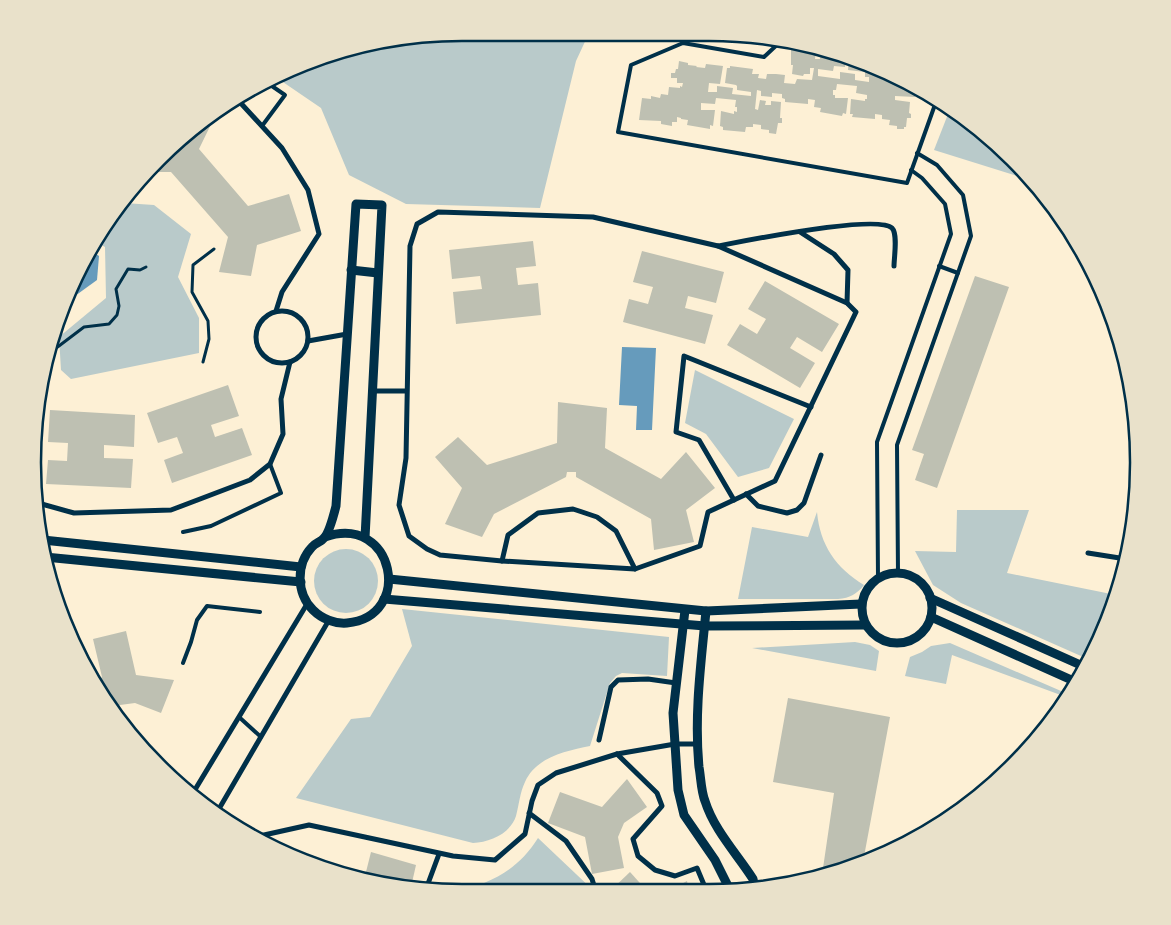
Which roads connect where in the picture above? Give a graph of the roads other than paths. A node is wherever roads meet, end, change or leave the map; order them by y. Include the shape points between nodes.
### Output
1 (775, 47) edge
2 (273, 87) edge
3 (242, 104) edge
4 (933, 106) edge
5 (262, 126) junction
6 (917, 153) junction
7 (911, 170) junction
8 (800, 232) junction
9 (718, 246) junction
10 (894, 266) dead end
11 (939, 266) junction
12 (351, 270) junction
13 (958, 272) junction
14 (378, 273) junction
15 (847, 303) junction
16 (276, 311) junction
17 (347, 334) junction
18 (308, 341) junction
19 (290, 362) junction
20 (372, 391) junction
21 (406, 391) junction
22 (811, 407) junction
23 (821, 455) dead end
24 (270, 464) junction
25 (746, 494) junction
26 (734, 500) junction
27 (44, 505) edge
28 (183, 532) dead end
29 (325, 537) junction
30 (365, 538) junction
31 (48, 541) edge
32 (1088, 553) dead end
33 (52, 558) edge
34 (1118, 559) edge
35 (502, 561) junction
36 (301, 567) junction
37 (635, 569) junction
38 (898, 573) junction
39 (878, 578) junction
40 (389, 580) junction
41 (301, 582) junction
42 (930, 598) junction
43 (384, 599) junction
44 (307, 604) junction
45 (861, 604) junction
46 (685, 610) junction
47 (706, 611) junction
48 (260, 612) dead end
49 (931, 617) junction
50 (329, 620) junction
51 (682, 624) junction
52 (865, 625) junction
53 (705, 626) junction
54 (183, 664) dead end
55 (1078, 664) edge
56 (1069, 679) edge
57 (676, 683) junction
58 (239, 717) junction
59 (261, 737) junction
60 (599, 740) dead end
61 (675, 744) junction
62 (697, 744) junction
63 (617, 754) junction
64 (196, 788) edge
65 (220, 807) edge
66 (529, 813) junction
67 (264, 834) edge
68 (439, 854) junction
69 (753, 881) edge
70 (428, 882) edge
71 (727, 883) edge
72 (594, 884) edge
73 (704, 884) edge

1 - 7 lane via 764,57 683,44 631,65 618,132 907,183
2 - 5 lane via 285,95
3 - 5 street
4 - 6 lane
5 - 16 street via 282,148 308,190 319,234 282,292
6 - 7 lane
6 - 13 lane via 937,166 963,194 971,236
7 - 11 lane via 945,204 951,234
8 - 9 street
8 - 10 street via 880,224 892,227 896,233
8 - 15 street via 834,254 848,270
9 - 15 street
9 - 21 street via 593,217 438,212 417,224 410,246
11 - 13 lane
11 - 39 lane via 877,442
12 - 14 street
12 - 14 street via 356,204 382,205
12 - 17 street
13 - 38 lane via 896,445
14 - 20 street
15 - 22 street via 856,312
16 - 18 street via 290,312 302,320
16 - 19 street via 258,324 255,339 260,353 273,362
17 - 18 street
17 - 29 street via 336,506
18 - 19 street via 305,350
19 - 24 street via 281,399 283,434
20 - 21 street
20 - 30 street
21 - 35 street via 406,458 399,505 409,536 440,555
22 - 25 street via 775,481
22 - 26 street via 684,356 676,432 698,440
23 - 25 street via 804,503 797,510 787,513 758,506
24 - 27 street via 250,480 171,510 74,513
24 - 28 lane via 281,493 211,526
25 - 26 street
26 - 37 street via 708,512 700,546
29 - 30 street via 341,533
29 - 36 street via 312,546
30 - 40 street via 382,553 389,570
31 - 36 street
32 - 34 street
33 - 41 street
35 - 37 street
35 - 37 street via 508,535 538,514 573,509 597,517 616,531
36 - 41 street
38 - 39 street
38 - 42 street via 917,580
39 - 45 street via 864,594
40 - 43 street
40 - 46 street
41 - 44 street
42 - 49 street
42 - 55 street
43 - 50 street via 365,618 347,623
43 - 51 street
44 - 50 street
44 - 58 street
45 - 47 street
45 - 52 street
46 - 47 street
46 - 51 street
47 - 53 street
48 - 54 lane via 207,606 197,620
49 - 52 street via 918,637 899,644 880,640
49 - 56 street
50 - 59 street
51 - 53 street
51 - 57 street
52 - 53 street
53 - 62 street
57 - 60 street via 618,680 611,687
57 - 61 street
58 - 59 lane
58 - 64 street
59 - 65 street
61 - 62 street
61 - 63 street
61 - 71 street via 678,790 684,815
62 - 69 street via 705,802 720,832
63 - 66 street via 556,773 538,785
63 - 73 street via 657,793 662,806 633,840 638,856 655,870 675,876 697,868
66 - 68 street via 524,834 495,860
66 - 72 street via 566,841
67 - 68 street via 309,824
68 - 70 street

